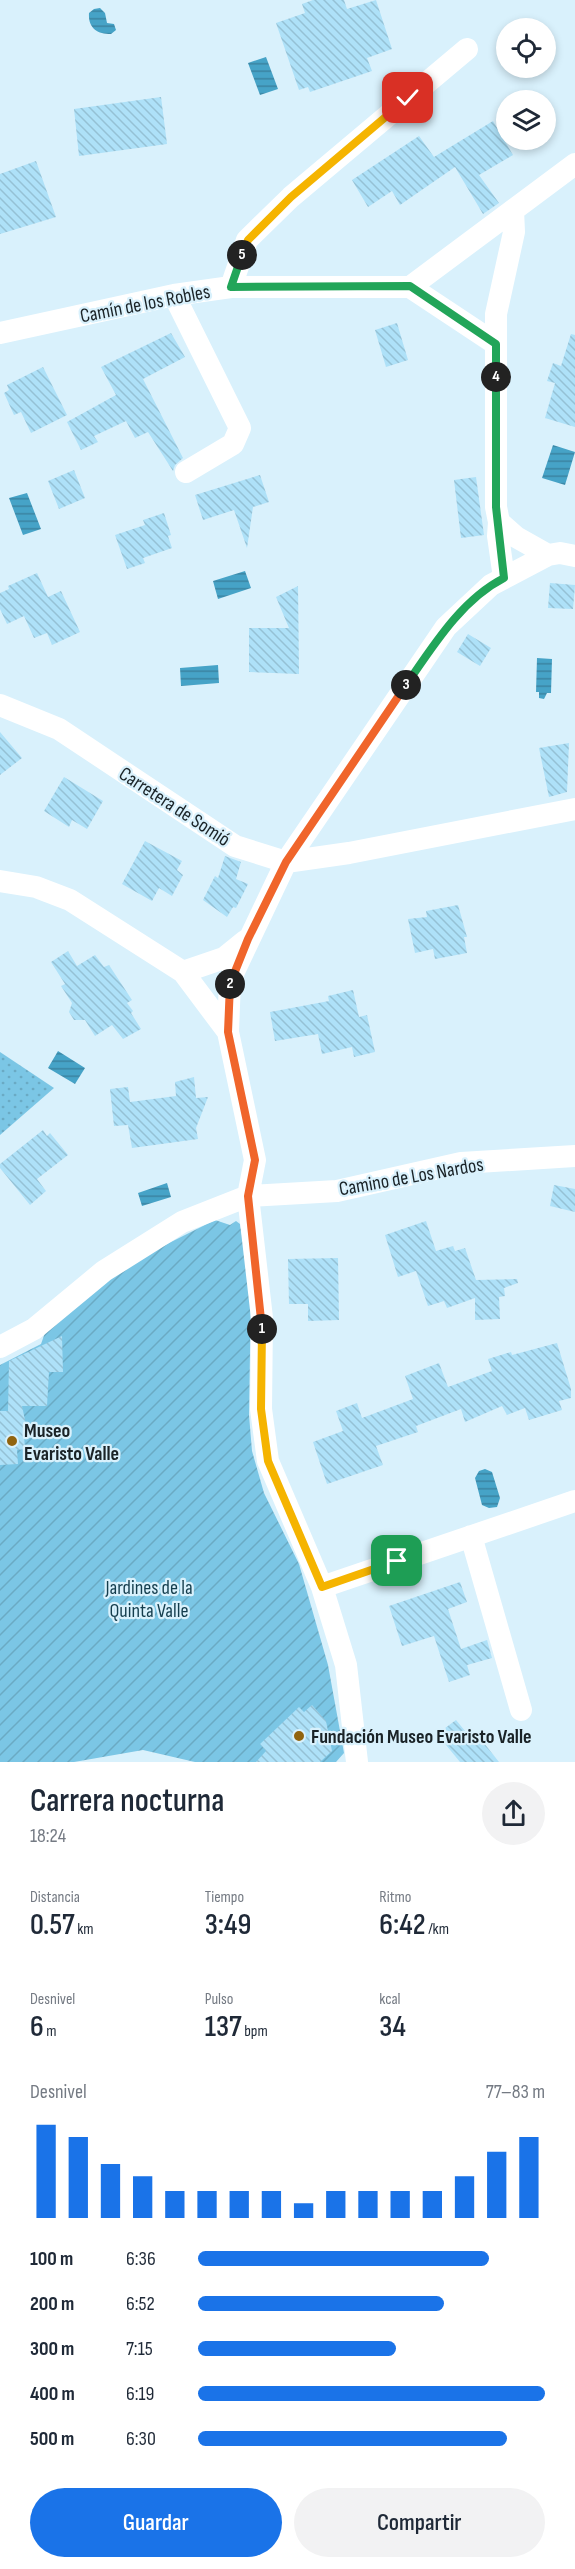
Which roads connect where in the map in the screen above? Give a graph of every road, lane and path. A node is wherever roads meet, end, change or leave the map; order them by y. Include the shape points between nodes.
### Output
1 (466, 49) dead end
2 (575, 164) edge
3 (513, 210) junction
4 (410, 286) junction
5 (231, 287) junction
6 (174, 295) junction
7 (0, 333) edge
8 (496, 344) junction
9 (186, 472) dead end
10 (499, 522) junction
11 (548, 555) junction
12 (575, 556) edge
13 (504, 578) junction
14 (0, 705) edge
15 (575, 809) edge
16 (286, 862) junction
17 (0, 881) edge
18 (248, 939) junction
19 (183, 972) junction
20 (228, 1032) junction
21 (575, 1156) edge
22 (248, 1196) junction
23 (0, 1347) edge
24 (575, 1501) edge
25 (471, 1536) junction
26 (322, 1587) junction
27 (521, 1710) dead end
28 (357, 1762) edge

1 - 5 street via 291,197 248,240
2 - 3 street
3 - 4 street
3 - 8 street via 514,232 496,314
4 - 5 street, Camín de los Robles
4 - 8 street
5 - 6 street, Camín de los Robles
6 - 7 street, Camín de los Robles
6 - 9 street via 240,428 233,444
8 - 10 street
10 - 11 street
10 - 13 street
11 - 12 street
11 - 13 street
13 - 16 street via 491,585 446,627
14 - 16 street, Carretera de Somió via 59,729 235,846
15 - 16 street, Carretera de Somió
16 - 18 street
17 - 19 street via 36,887 70,900
18 - 19 street via 224,958
18 - 20 street via 230,980
19 - 20 street
20 - 22 street via 255,1160
21 - 22 street, Camino de Los Nardos via 461,1163 337,1191
22 - 23 street, Camino de Los Nardos via 182,1222 104,1271 34,1329
22 - 26 street via 262,1318 261,1409 268,1461
24 - 25 street
25 - 26 street
25 - 27 street
26 - 28 street via 346,1665

